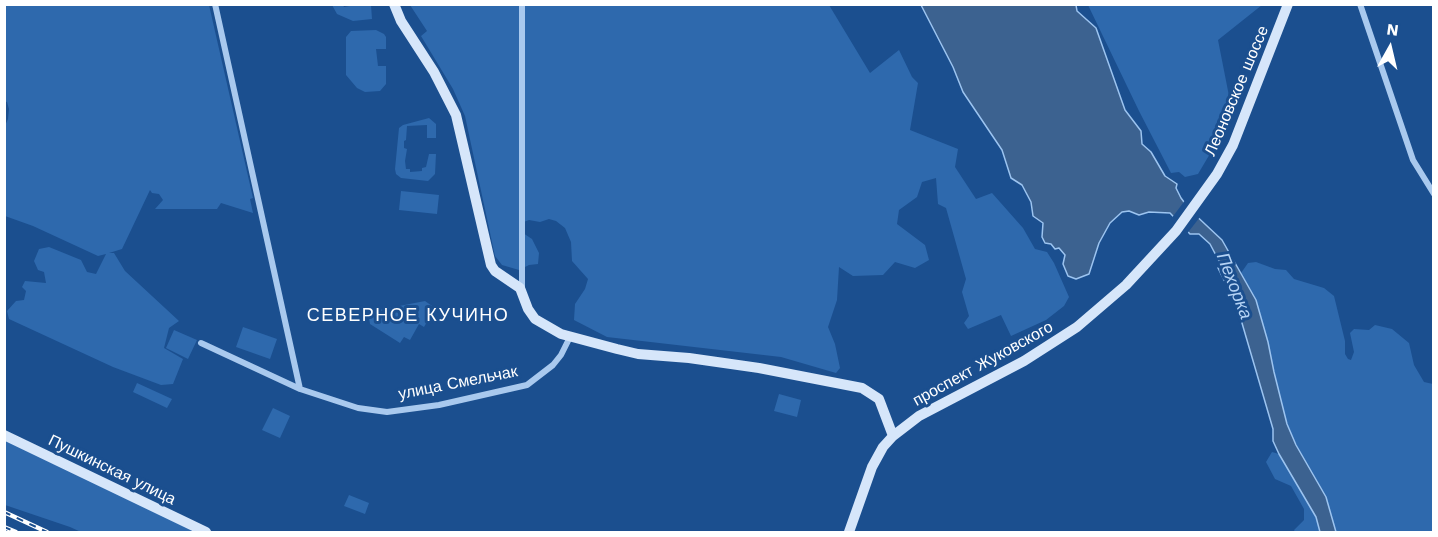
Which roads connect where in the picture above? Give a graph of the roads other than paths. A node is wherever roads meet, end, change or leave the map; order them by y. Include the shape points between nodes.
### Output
1 (215, 4) edge
2 (394, 4) edge
3 (522, 4) edge
4 (1288, 4) edge
5 (1360, 4) edge
6 (1434, 194) edge
7 (1187, 216) joint
8 (522, 291) junction
9 (570, 337) junction
10 (201, 343) dead end
11 (300, 389) junction
12 (4, 435) edge
13 (893, 436) junction
14 (206, 532) edge
15 (849, 532) edge

1 - 11 street
2 - 8 street via 456,115 490,265
3 - 8 street
4 - 7 street, Леоновское шоссе via 1233,145
5 - 6 street via 1413,160
7 - 13 street, проспект Жуковского via 1126,285 1077,327 1024,361 919,416
8 - 9 street via 536,319
9 - 11 street, улица Смельчак via 553,365 527,385 428,407 370,410
9 - 13 street via 638,354 759,368 862,388 879,399
10 - 11 street, улица Смельчак
12 - 14 street, Пушкинская улица
13 - 15 street, проспект Жуковского via 872,467

